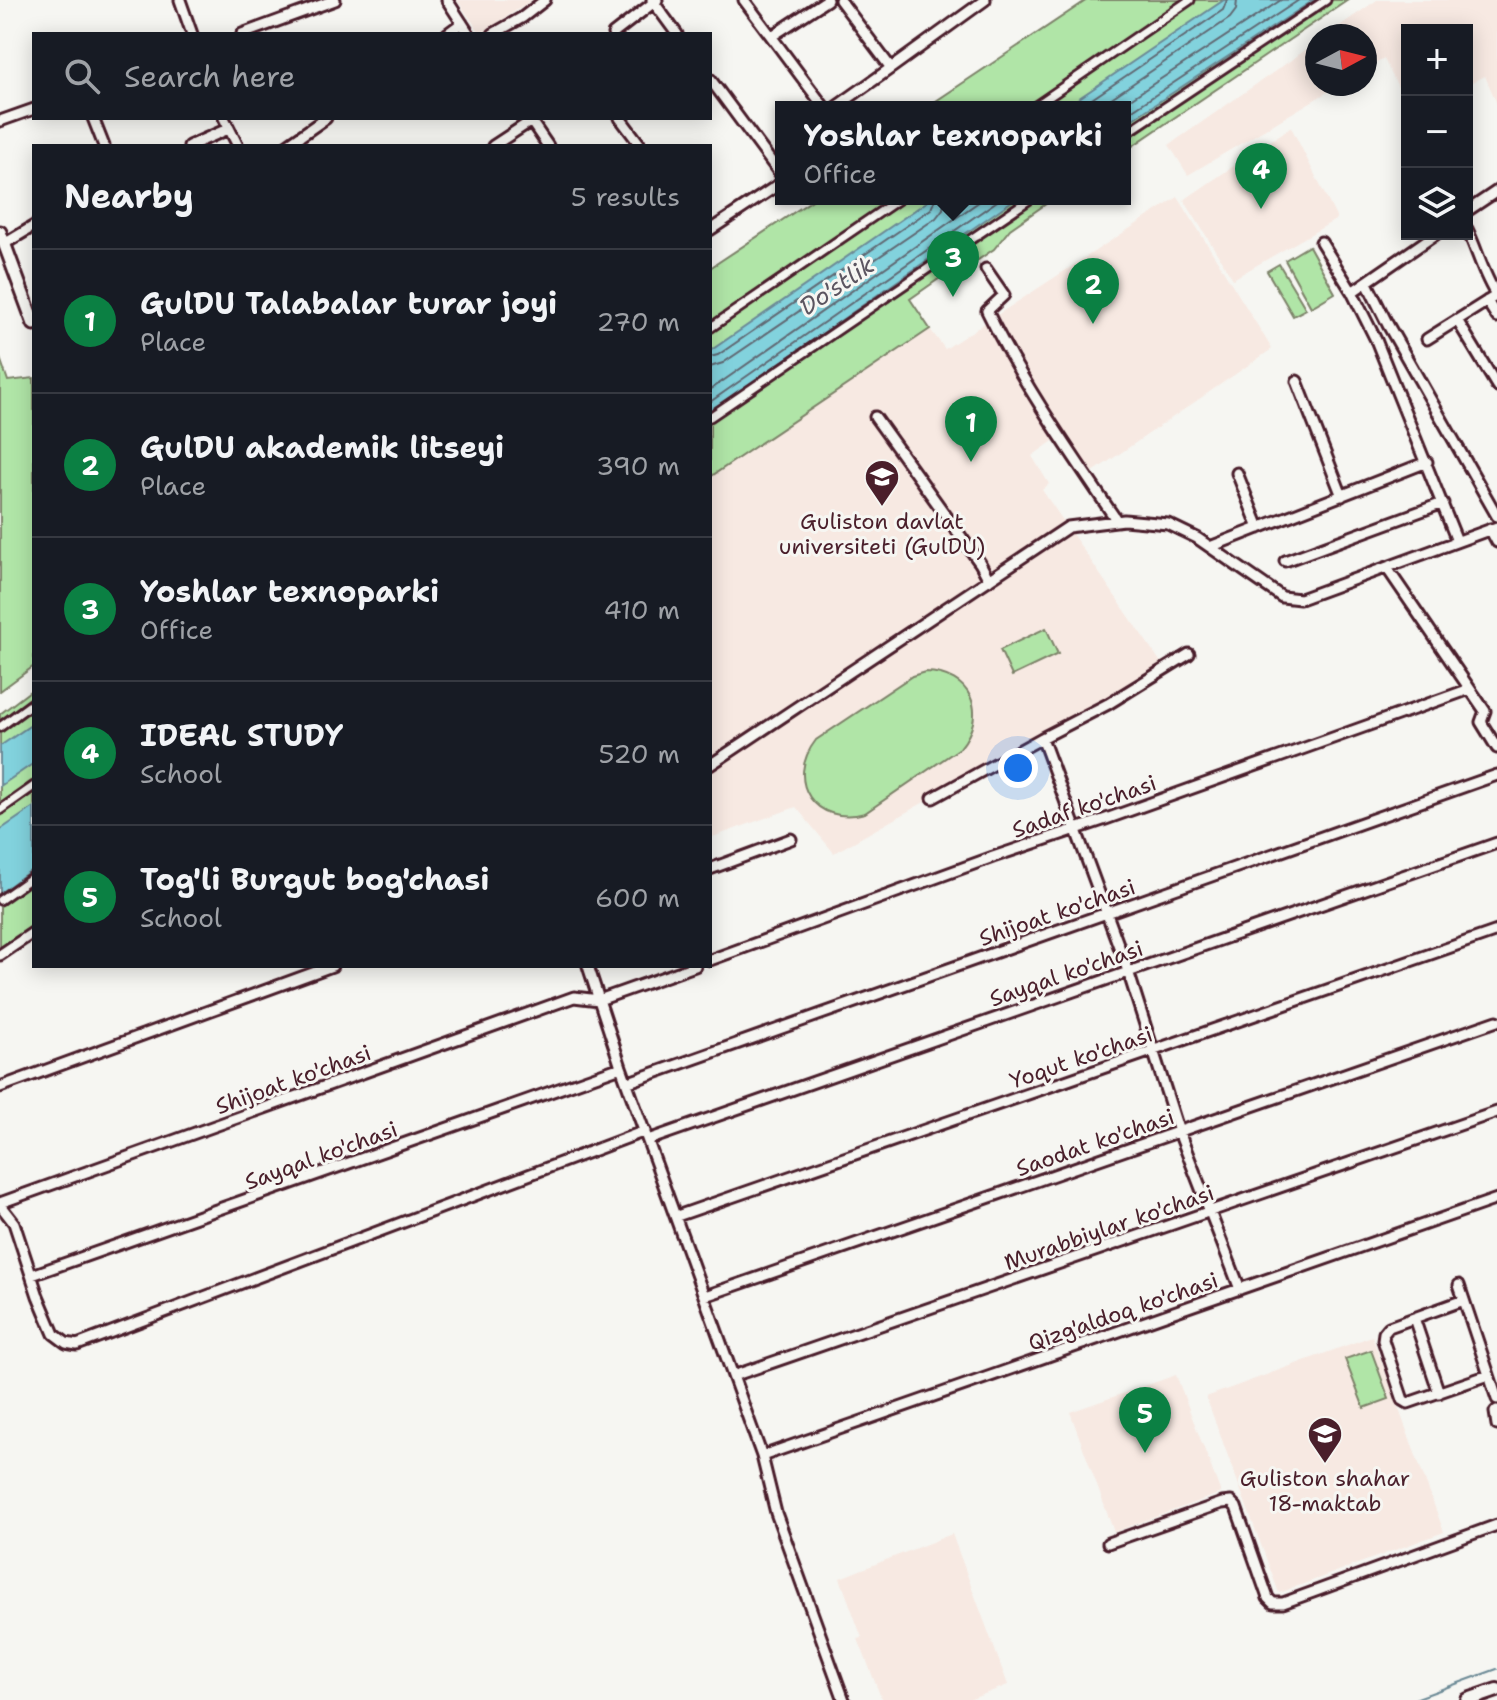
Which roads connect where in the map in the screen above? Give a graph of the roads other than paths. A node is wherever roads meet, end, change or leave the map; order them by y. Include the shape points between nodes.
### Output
1 (180, 0) edge
2 (335, 0) edge
3 (447, 0) edge
4 (545, 0) edge
5 (744, 0) edge
6 (827, 0) edge
7 (840, 0) edge
8 (985, 0) edge
9 (1190, 0) edge
10 (1326, 0) edge
11 (654, 1) edge
12 (462, 23) junction
13 (191, 32) edge
14 (247, 32) edge
15 (450, 32) edge
16 (468, 32) edge
17 (497, 32) edge
18 (615, 32) edge
19 (676, 32) edge
20 (772, 36) junction
21 (891, 68) junction
22 (712, 82) edge
23 (820, 101) edge
24 (844, 101) edge
25 (1043, 101) edge
26 (32, 110) edge
27 (94, 120) edge
28 (225, 120) edge
29 (323, 120) edge
30 (529, 120) edge
31 (531, 120) edge
32 (622, 120) edge
33 (0, 121) edge
34 (228, 129) junction
35 (1131, 130) edge
36 (103, 144) edge
37 (194, 144) edge
38 (237, 144) edge
39 (289, 144) edge
40 (496, 144) edge
41 (547, 144) edge
42 (640, 144) edge
43 (775, 167) edge
44 (775, 187) edge
45 (1497, 191) edge
46 (890, 205) edge
47 (1021, 205) edge
48 (1473, 207) edge
49 (32, 227) edge
50 (712, 229) edge
51 (0, 232) edge
52 (1428, 240) edge
53 (1472, 240) edge
54 (1321, 242) dead end
55 (4, 244) junction
56 (986, 269) dead end
57 (1367, 283) junction
58 (1352, 292) junction
59 (1497, 296) edge
60 (1487, 301) junction
61 (1497, 317) edge
62 (32, 319) edge
63 (1457, 320) junction
64 (712, 327) edge
65 (1427, 339) dead end
66 (1297, 381) dead end
67 (1497, 386) edge
68 (712, 416) edge
69 (875, 417) dead end
70 (1427, 462) junction
71 (1237, 473) dead end
72 (1342, 496) junction
73 (1443, 503) junction
74 (1497, 516) edge
75 (1117, 521) junction
76 (1259, 528) junction
77 (1494, 528) edge
78 (1457, 541) junction
79 (1497, 542) edge
80 (1210, 547) junction
81 (1285, 561) dead end
82 (1387, 568) junction
83 (989, 580) junction
84 (1189, 654) dead end
85 (1470, 689) junction
86 (32, 703) edge
87 (0, 727) edge
88 (1042, 738) junction
89 (1497, 748) edge
90 (712, 764) edge
91 (1497, 775) edge
92 (32, 787) edge
93 (933, 798) dead end
94 (0, 810) edge
95 (1076, 829) junction
96 (791, 839) dead end
97 (1497, 843) edge
98 (712, 868) edge
99 (32, 877) edge
100 (0, 900) edge
101 (1107, 913) junction
102 (1497, 931) edge
103 (32, 933) edge
104 (0, 955) edge
105 (712, 959) edge
106 (327, 968) edge
107 (589, 968) edge
108 (689, 968) edge
109 (1128, 971) junction
110 (599, 1000) junction
111 (1497, 1021) edge
112 (1153, 1050) junction
113 (621, 1067) junction
114 (629, 1082) junction
115 (0, 1087) edge
116 (1497, 1112) edge
117 (1179, 1132) junction
118 (647, 1136) junction
119 (1497, 1199) edge
120 (0, 1204) edge
121 (1209, 1211) junction
122 (677, 1216) junction
123 (32, 1275) junction
124 (1459, 1285) dead end
125 (1240, 1289) junction
126 (705, 1296) junction
127 (1464, 1300) junction
128 (1414, 1318) junction
129 (1489, 1375) junction
130 (733, 1376) junction
131 (1439, 1393) junction
132 (1497, 1399) edge
133 (1497, 1410) edge
134 (1497, 1425) edge
135 (762, 1456) junction
136 (1497, 1525) edge
137 (1108, 1543) dead end
138 (1497, 1690) edge
139 (844, 1700) edge
140 (1468, 1700) edge

1 - 13 street
2 - 14 street
3 - 12 street
4 - 17 street
5 - 20 street
6 - 20 street
7 - 21 street
8 - 21 street
9 - 25 street
10 - 35 street
11 - 18 street
11 - 19 street
12 - 15 street
12 - 16 street
20 - 23 street
21 - 24 street
22 - 43 street
26 - 33 street
27 - 36 street
28 - 34 street
29 - 39 street
30 - 40 street
31 - 41 street
32 - 42 street
34 - 37 street
34 - 38 street
44 - 50 street
45 - 48 street
46 - 64 street
47 - 68 street
49 - 55 street
51 - 55 street
52 - 57 street
53 - 59 street
54 - 58 street
55 - 62 street
56 - 75 street via 1004,295 987,311 997,332
57 - 58 street
57 - 74 street
58 - 70 street
59 - 60 street
60 - 61 street
60 - 63 street
63 - 65 street
63 - 67 street
66 - 72 street
69 - 83 street
70 - 72 street
70 - 73 street
71 - 76 street
72 - 76 street
73 - 78 street
73 - 81 street
75 - 80 street via 1168,524
75 - 83 street via 1068,527
76 - 80 street
77 - 78 street
77 - 79 street
78 - 82 street
80 - 82 street via 1282,597 1300,599
82 - 85 street
83 - 90 street
84 - 88 street
85 - 89 street via 1485,711 1481,722
85 - 95 street, Sadaf ko'chasi
86 - 87 street
88 - 93 street
88 - 95 street
91 - 101 street, Shijoat ko'chasi
92 - 94 street
95 - 101 street
95 - 105 street, Sadaf ko'chasi
96 - 98 street
97 - 109 street, Sayqal ko'chasi
99 - 100 street
101 - 109 street
101 - 114 street, Shijoat ko'chasi
102 - 112 street, Yoqut ko'chasi
103 - 104 street
106 - 115 street
107 - 110 street
108 - 110 street
109 - 112 street
109 - 118 street, Sayqal ko'chasi
110 - 113 street
110 - 120 street, Shijoat ko'chasi via 574,997
111 - 117 street, Saodat ko'chasi
112 - 117 street
112 - 122 street, Yoqut ko'chasi
113 - 114 street
113 - 123 street, Sayqal ko'chasi
114 - 118 street
116 - 121 street, Murabbiylar ko'chasi
117 - 121 street
117 - 126 street, Saodat ko'chasi
118 - 122 street
118 - 123 street via 77,1345 54,1334
119 - 125 street, Qizg'aldoq ko'chasi
120 - 123 street via 14,1223
121 - 125 street
121 - 130 street, Murabbiylar ko'chasi
122 - 126 street
124 - 127 street
125 - 135 street, Qizg'aldoq ko'chasi
126 - 130 street
127 - 128 street
127 - 129 street
128 - 131 street
128 - 131 street via 1389,1327 1383,1340 1403,1400 1414,1403
129 - 131 street
129 - 132 street
130 - 135 street
133 - 134 street
135 - 139 street via 776,1513
136 - 137 street via 1283,1603 1268,1598 1231,1502
138 - 140 main road

